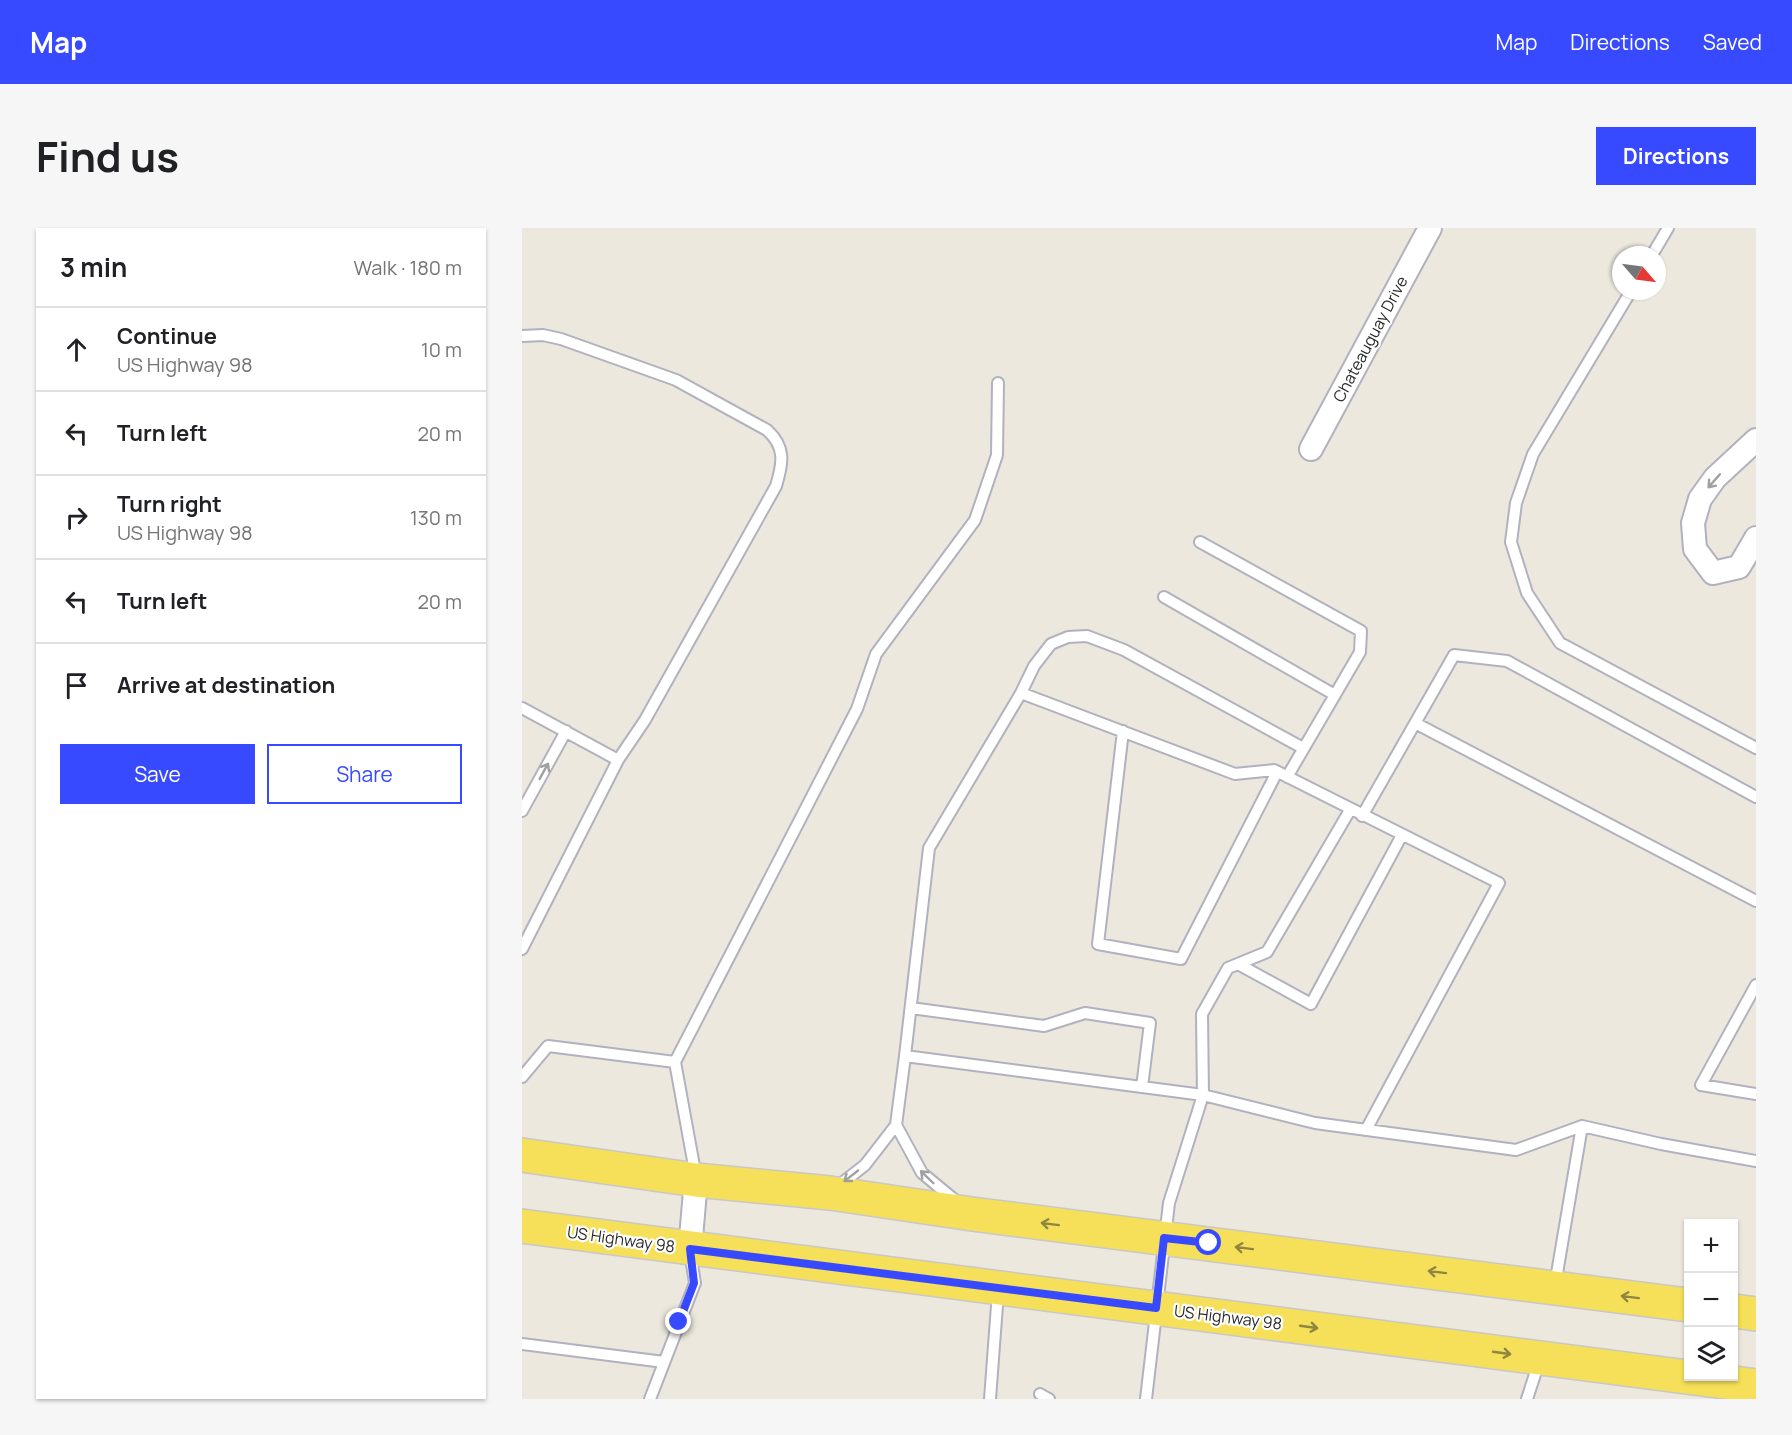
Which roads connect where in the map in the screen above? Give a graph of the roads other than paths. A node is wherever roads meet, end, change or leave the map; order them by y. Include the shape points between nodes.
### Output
1 (1430, 228) edge
2 (1668, 228) edge
3 (1657, 246) edge
4 (1625, 300) edge
5 (522, 336) edge
6 (998, 382) dead end
7 (1756, 440) edge
8 (1311, 449) dead end
9 (1756, 538) edge
10 (1200, 542) dead end
11 (1164, 597) dead end
12 (1021, 693) junction
13 (1335, 695) junction
14 (522, 708) edge
15 (1415, 723) junction
16 (566, 731) junction
17 (1123, 731) junction
18 (1303, 748) junction
19 (1756, 748) edge
20 (618, 760) junction
21 (1282, 775) junction
22 (1756, 797) edge
23 (1350, 810) junction
24 (522, 811) edge
25 (1362, 816) junction
26 (1402, 835) junction
27 (1756, 902) edge
28 (522, 949) edge
29 (1238, 964) junction
30 (1756, 985) edge
31 (911, 1008) junction
32 (905, 1056) junction
33 (675, 1062) junction
34 (522, 1077) edge
35 (1142, 1087) junction
36 (1756, 1094) edge
37 (1203, 1095) junction
38 (896, 1125) junction
39 (1582, 1126) junction
40 (1366, 1130) junction
41 (522, 1155) edge
42 (1756, 1161) edge
43 (696, 1180) junction
44 (830, 1193) junction
45 (972, 1214) junction
46 (522, 1226) edge
47 (1164, 1238) junction
48 (690, 1249) junction
49 (1555, 1287) junction
50 (998, 1288) junction
51 (1684, 1304) edge
52 (1156, 1308) junction
53 (1738, 1312) edge
54 (1756, 1314) edge
55 (522, 1344) edge
56 (1540, 1358) junction
57 (664, 1362) junction
58 (1756, 1386) edge
59 (650, 1399) edge
60 (990, 1399) edge
61 (1146, 1399) edge
62 (1527, 1399) edge

1 - 8 street, Chateauguay Drive
2 - 3 lane
4 - 19 lane via 1533,454 1516,502 1511,542 1527,593 1560,643
5 - 20 lane via 561,339 676,380 767,429 781,449 783,465 776,486 645,720
6 - 33 lane via 997,455 975,520 876,654 857,709
7 -> 9 street via 1715,478 1700,499 1693,523 1695,549 1713,573 1739,567
10 - 13 lane via 1361,631 1360,652
11 - 13 lane
12 - 17 lane
12 - 18 lane via 1034,666 1051,644 1068,637 1087,636 1124,650
12 - 31 lane via 929,849
13 - 18 lane
14 - 16 lane
15 - 22 lane via 1454,655 1507,661
15 - 25 lane
15 - 27 lane
16 - 20 lane
24 -> 16 lane
17 - 21 lane via 1235,774
17 - 21 lane via 1098,944 1182,959
18 - 21 lane
20 - 28 lane
21 - 23 lane
23 - 25 lane
23 - 29 lane via 1267,952
25 - 26 lane
26 - 29 lane via 1311,1004
26 - 40 lane via 1499,882
29 - 37 lane via 1228,968 1202,1014
30 - 36 lane via 1701,1085
31 - 32 lane
31 - 35 lane via 1044,1026 1085,1013 1150,1023
32 - 35 lane
32 - 38 lane
33 - 34 lane via 548,1046
33 - 43 lane
35 - 37 lane
37 - 40 lane via 1315,1123
37 - 47 lane via 1169,1203
38 -> 44 lane via 865,1165
45 -> 38 lane via 922,1173
39 - 40 lane via 1516,1150
39 - 42 lane
39 - 49 lane
41 - 43 main road
43 - 44 main road
43 - 48 street
44 - 45 main road
47 -> 45 main road
46 - 48 main road, US Highway 98
49 -> 47 main road
47 - 52 lane
48 - 50 main road, US Highway 98
48 - 57 lane via 694,1283
51 -> 49 main road
50 - 52 main road, US Highway 98
50 - 60 lane
52 -> 56 main road, US Highway 98
52 - 61 lane
53 - 54 main road
55 - 57 lane
56 - 58 main road, US Highway 98
56 - 62 lane
57 - 59 lane

